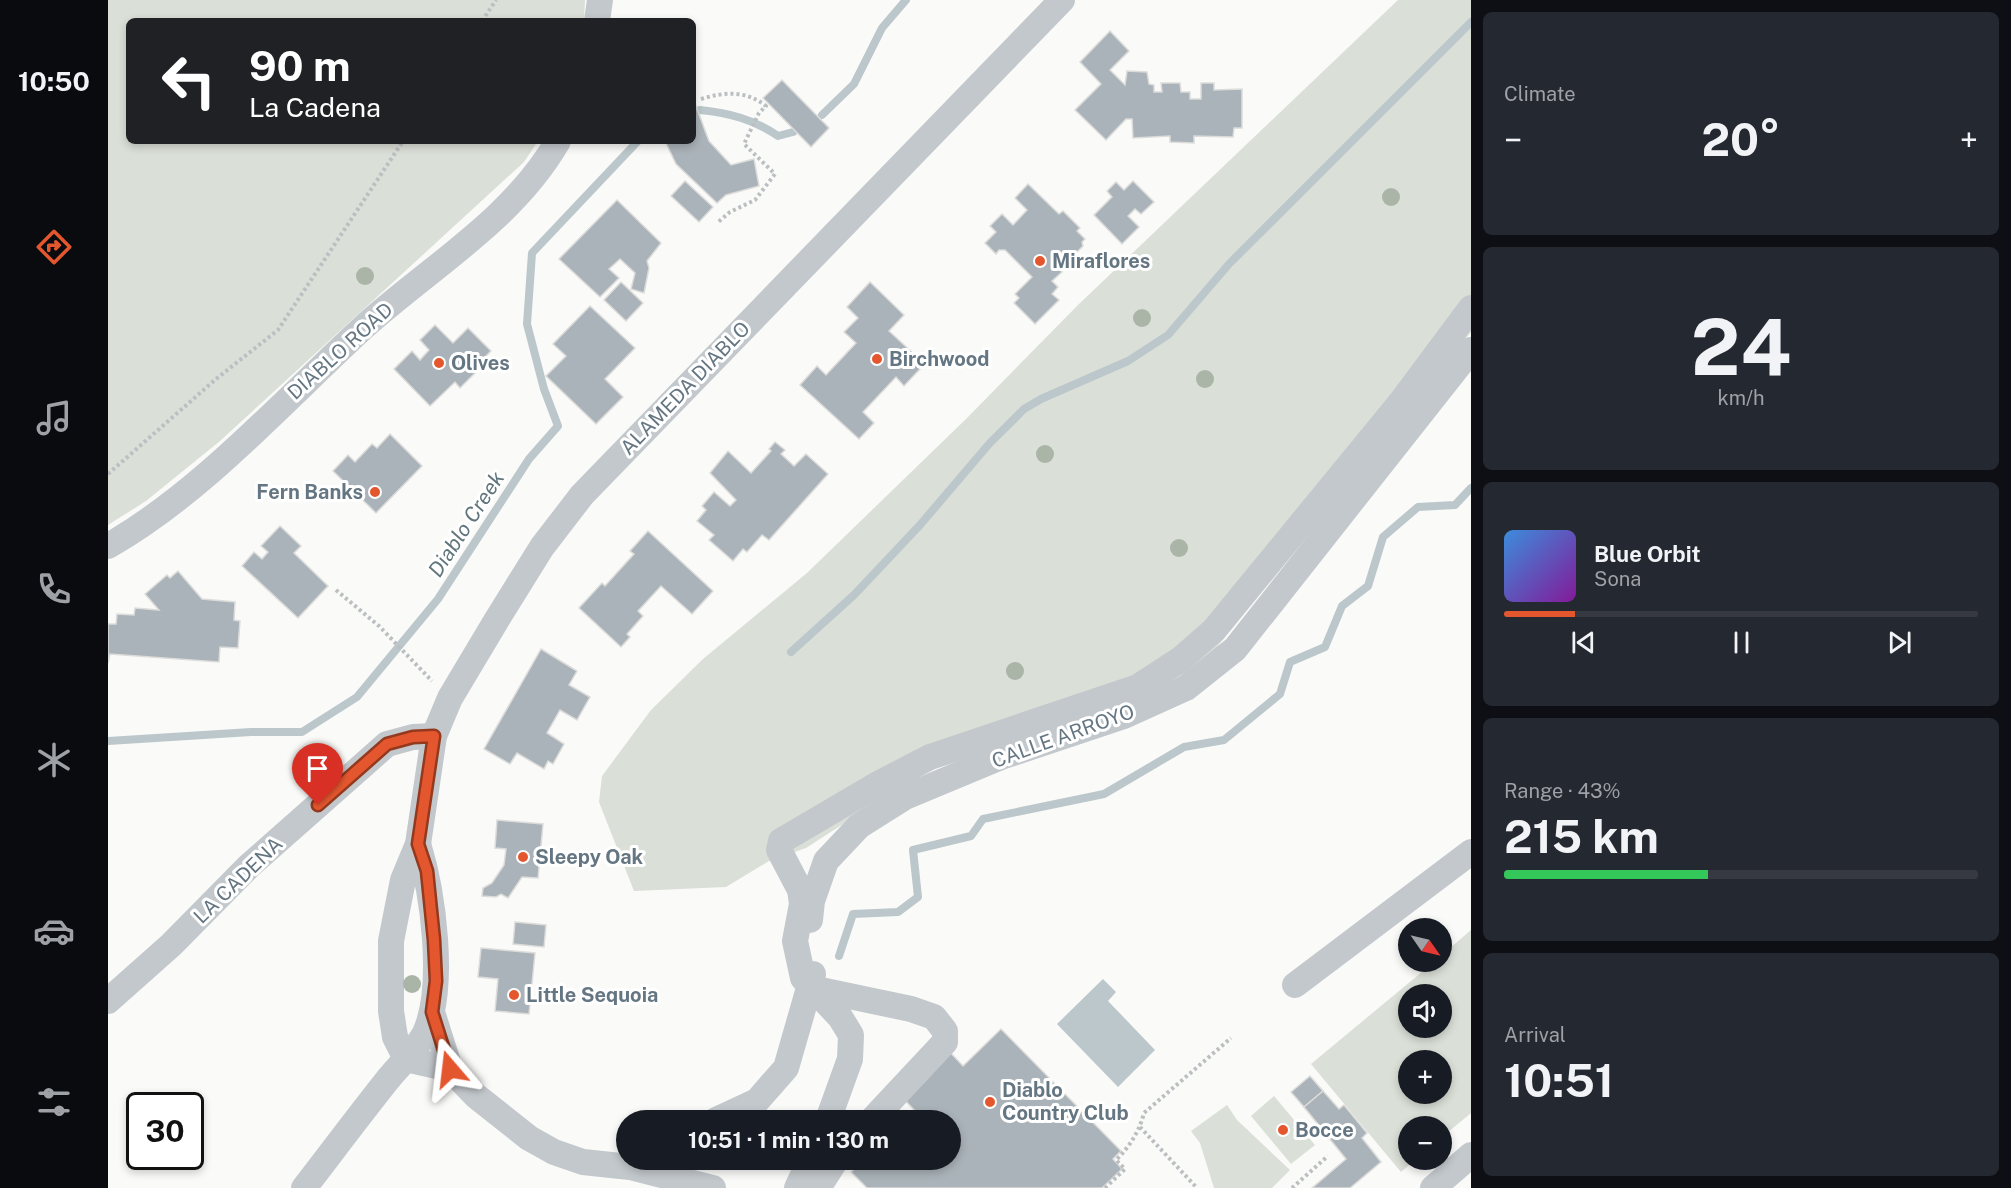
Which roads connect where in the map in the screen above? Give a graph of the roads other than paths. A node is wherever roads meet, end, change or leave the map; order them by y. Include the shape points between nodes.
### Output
1 (600, 0) edge
2 (1062, 0) edge
3 (597, 18) edge
4 (556, 144) edge
5 (1471, 308) edge
6 (1471, 350) edge
7 (108, 546) edge
8 (434, 736) junction
9 (418, 844) junction
10 (1471, 852) edge
11 (1295, 985) dead end
12 (811, 988) junction
13 (108, 1001) edge
14 (432, 1012) junction
15 (406, 1059) junction
16 (450, 1069) junction
17 (738, 1110) edge
18 (832, 1110) edge
19 (881, 1110) edge
20 (1471, 1155) edge
21 (616, 1163) edge
22 (658, 1170) edge
23 (805, 1170) edge
24 (830, 1170) edge
25 (304, 1188) edge
26 (713, 1188) edge
27 (797, 1188) edge
28 (818, 1188) edge
29 (1433, 1188) edge

1 - 3 street
2 - 8 street, ALAMEDA DIABLO via 582,495 542,547 496,621 450,698
4 - 7 street, DIABLO ROAD via 501,212 368,324 213,467
5 - 12 street via 1401,402 1214,630 1181,659 1138,687 930,757 782,841 779,850 800,890 802,904 795,941 803,978
6 - 12 street, CALLE ARROYO via 1235,648 1186,688 1124,716 1001,757 905,797 859,826 826,861 812,901 808,942
8 - 9 street, ALAMEDA DIABLO
8 - 13 street, LA CADENA via 387,744 249,866 171,945
9 - 14 street, ALAMEDA DIABLO via 427,871 434,940 436,981
9 - 15 street, ALAMEDA DIABLO via 403,880 390,941 391,1011 395,1037
10 - 11 street
12 - 17 street, CALLE ARROYO via 786,1068 757,1101
12 - 18 street via 840,1017 851,1035 850,1059
12 - 19 street via 911,1009 934,1017 945,1031 945,1042
14 - 15 street, ALAMEDA DIABLO via 424,1034
14 - 16 street, ALAMEDA DIABLO
15 - 16 street
15 - 25 street, ALAMEDA DIABLO
16 - 21 street via 485,1103 554,1152 584,1162
20 - 29 street
22 - 26 street
23 - 27 street
24 - 28 street

